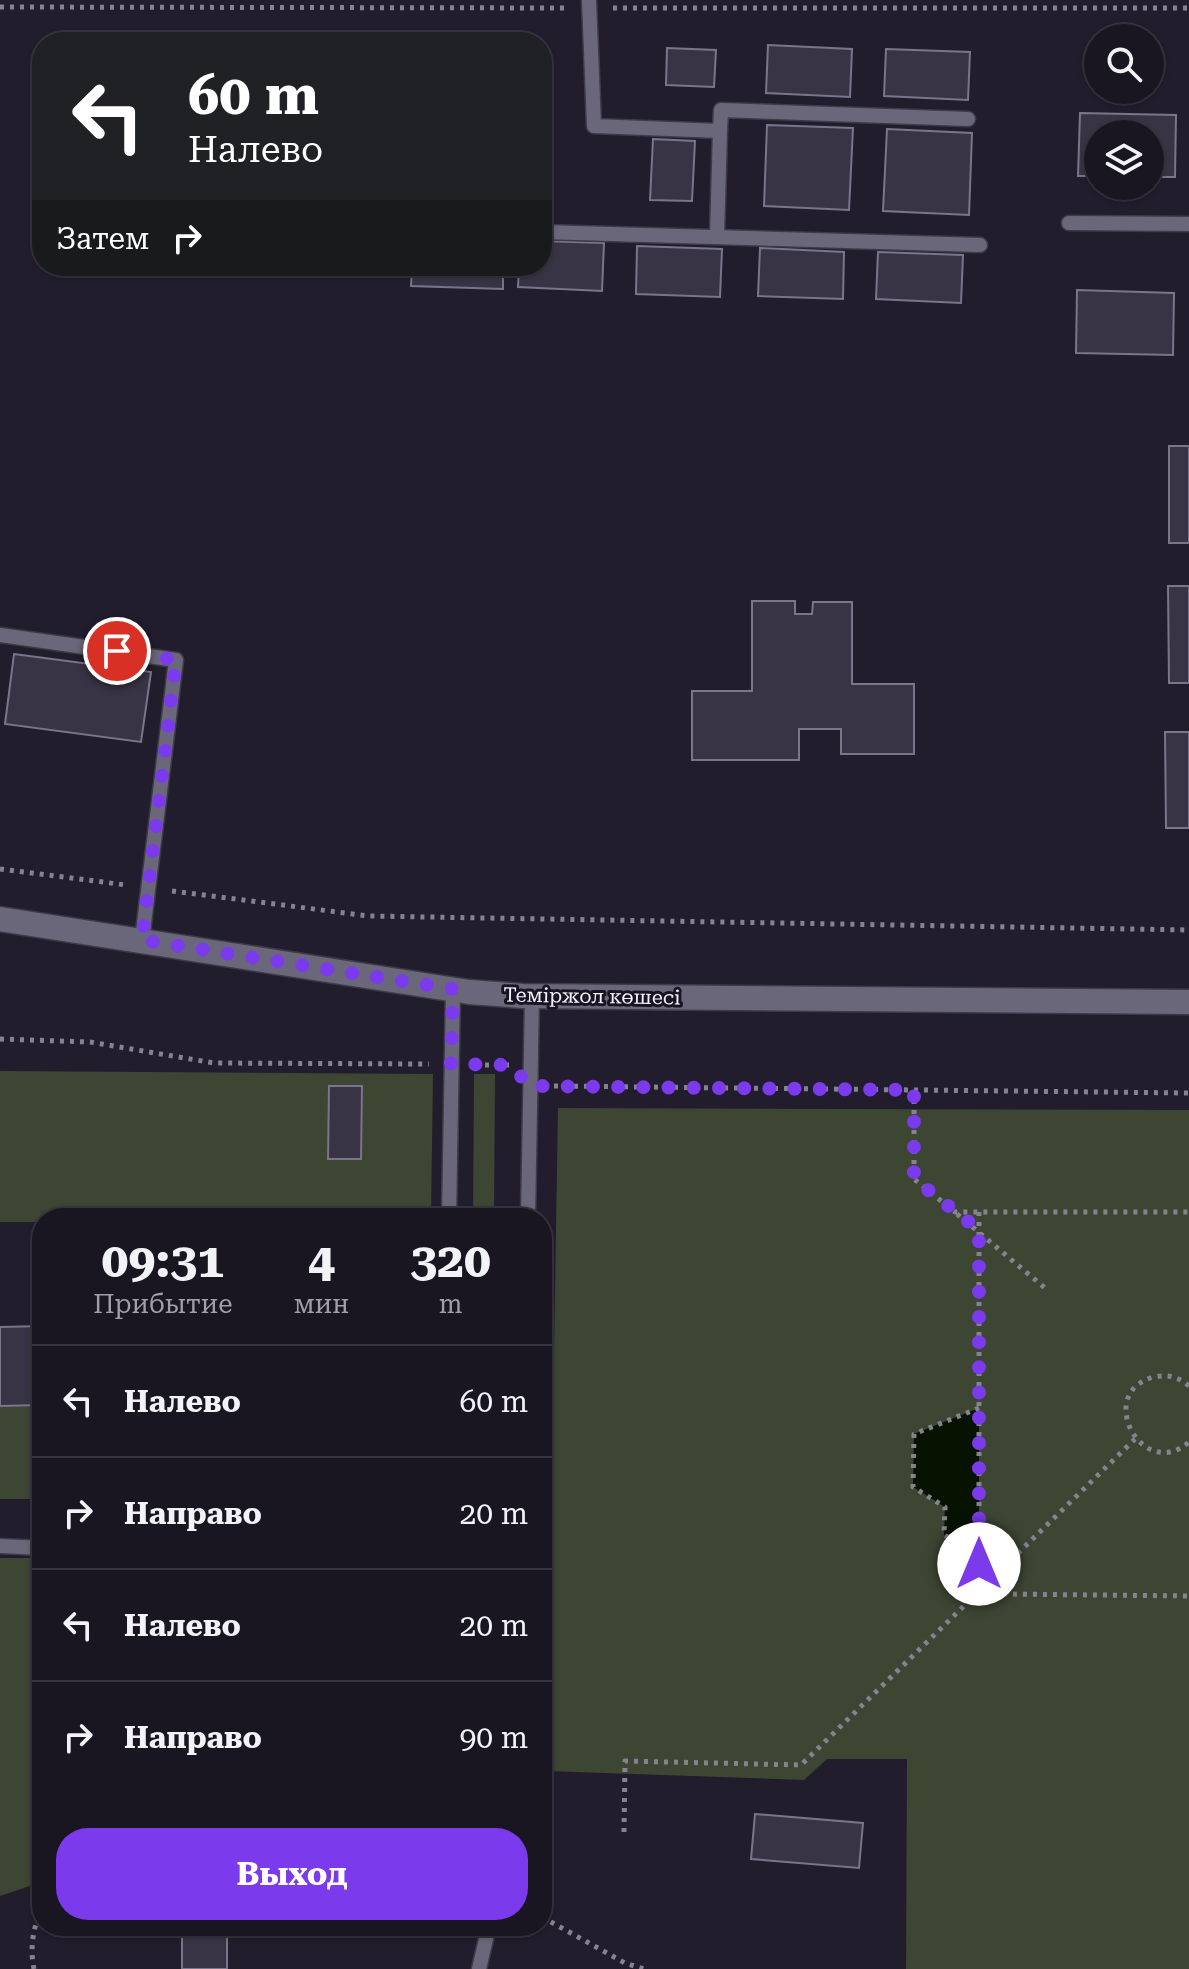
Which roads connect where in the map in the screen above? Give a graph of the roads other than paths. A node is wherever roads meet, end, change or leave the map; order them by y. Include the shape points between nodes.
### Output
1 (589, 0) edge
2 (968, 119) dead end
3 (720, 131) junction
4 (1069, 223) dead end
5 (1189, 224) edge
6 (552, 232) edge
7 (717, 236) junction
8 (980, 245) dead end
9 (0, 635) edge
10 (0, 919) edge
11 (142, 940) junction
12 (453, 989) junction
13 (532, 996) junction
14 (1189, 1002) edge
15 (449, 1208) edge
16 (528, 1208) edge
17 (0, 1546) edge
18 (32, 1548) edge
19 (487, 1936) edge
20 (479, 1969) edge

1 - 3 lane via 594,126
2 - 3 lane via 721,110
3 - 7 lane
4 - 5 lane
6 - 7 lane
7 - 8 lane
9 - 11 lane via 176,660
10 - 11 street, Теміржол көшесі
11 - 12 street, Теміржол көшесі
12 - 13 street, Теміржол көшесі
12 - 15 lane
13 - 14 street, Теміржол көшесі
13 - 16 lane
17 - 18 lane
19 - 20 lane

